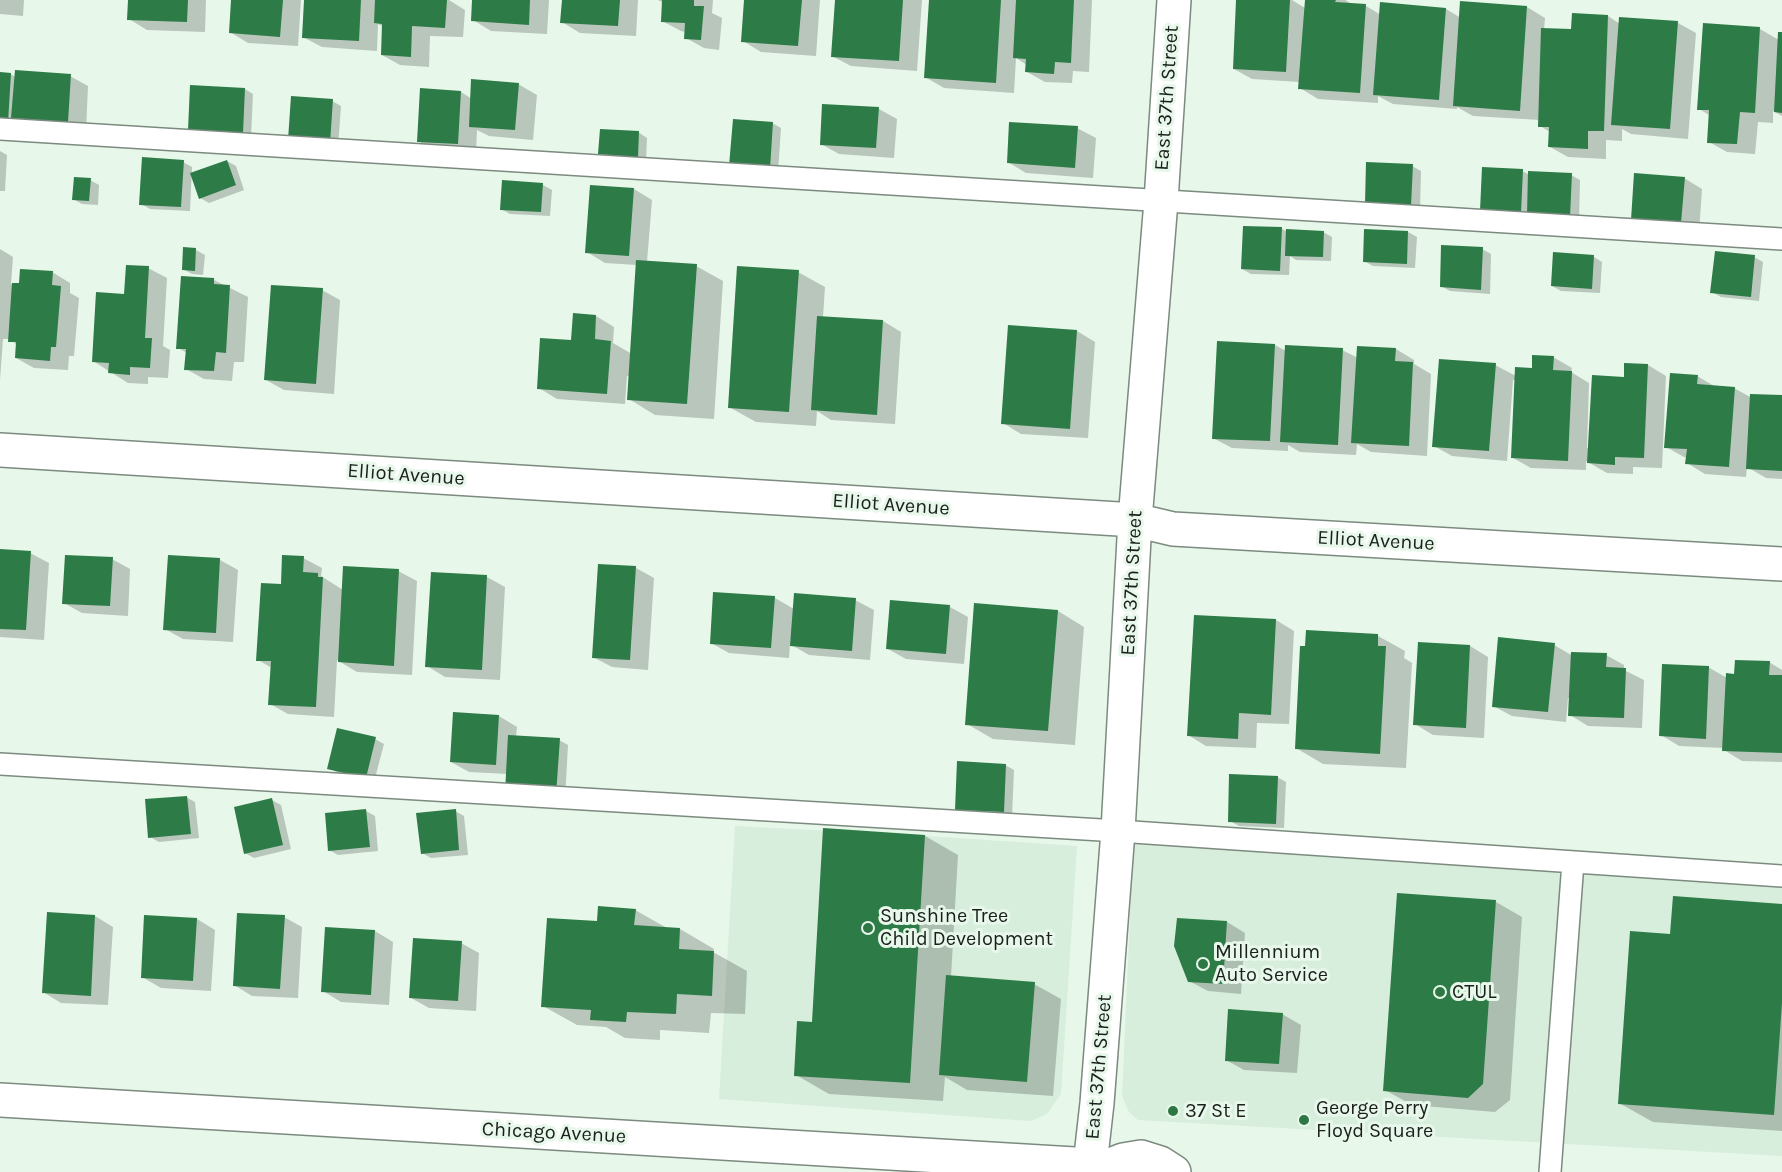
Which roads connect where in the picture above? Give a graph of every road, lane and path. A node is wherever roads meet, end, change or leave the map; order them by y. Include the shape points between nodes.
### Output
1 (1174, 0) edge
2 (0, 129) edge
3 (1161, 201) junction
4 (1782, 239) edge
5 (0, 450) edge
6 (1135, 520) junction
7 (1782, 564) edge
8 (0, 764) edge
9 (1118, 831) junction
10 (1573, 862) junction
11 (1782, 876) edge
12 (0, 1100) edge
13 (1114, 1165) edge
14 (1174, 1172) edge
15 (1550, 1172) edge

1 - 3 street, East 37th Street
2 - 3 lane
3 - 4 lane
3 - 6 street, East 37th Street
5 - 6 street, Elliot Avenue
6 - 7 street, Elliot Avenue via 1173,529
6 - 9 street, East 37th Street
8 - 9 lane
9 - 10 lane
9 - 13 street, East 37th Street via 1098,1103
10 - 11 lane
10 - 15 lane
12 - 13 street, Chicago Avenue
13 - 14 street, Chicago Avenue via 1160,1163

